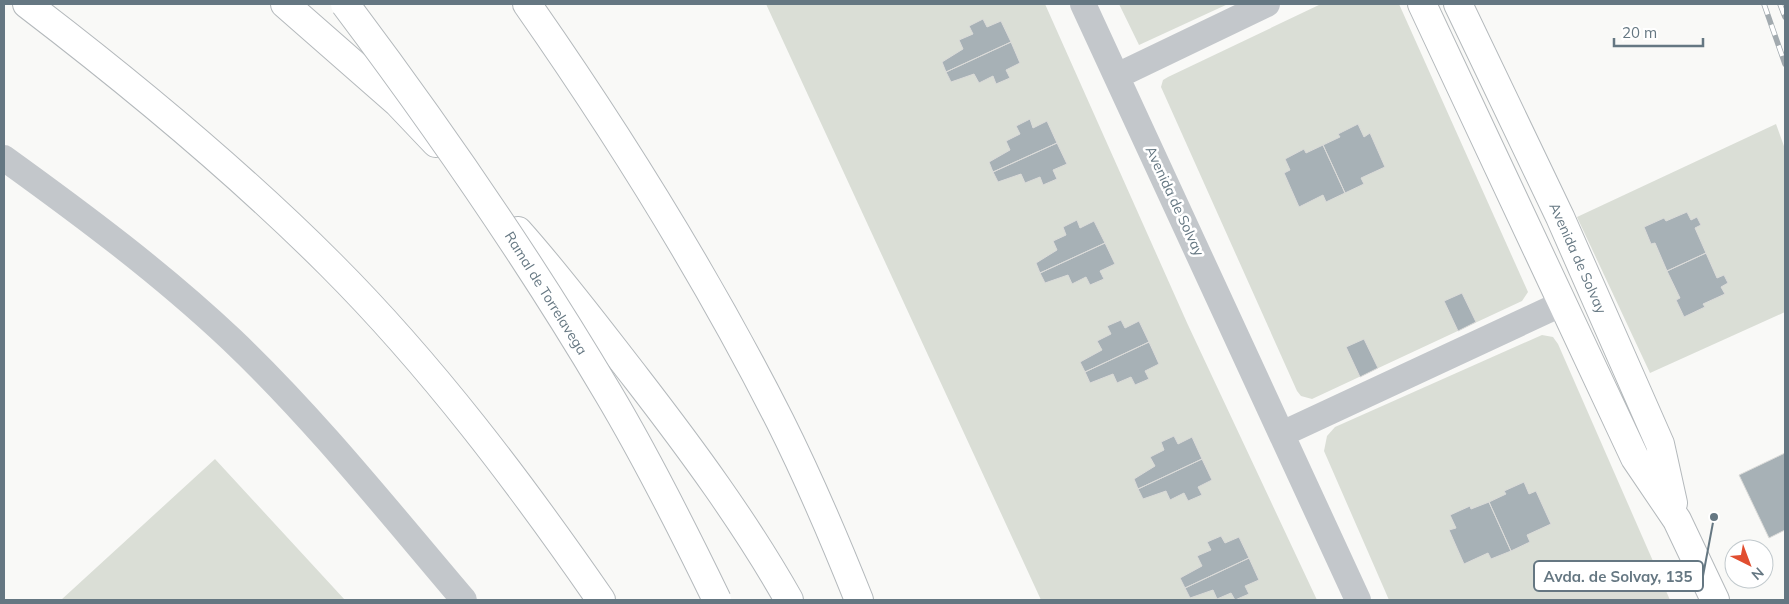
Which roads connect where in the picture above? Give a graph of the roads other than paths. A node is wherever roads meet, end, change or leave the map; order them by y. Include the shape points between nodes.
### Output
1 (27, 4) edge
2 (286, 4) edge
3 (345, 4) edge
4 (527, 4) edge
5 (1084, 4) edge
6 (1267, 4) edge
7 (1422, 4) edge
8 (1458, 4) edge
9 (1117, 76) junction
10 (4, 158) edge
11 (1561, 304) junction
12 (1282, 434) junction
13 (1676, 520) junction
14 (464, 600) edge
15 (601, 600) edge
16 (718, 600) edge
17 (789, 600) edge
18 (860, 600) edge
19 (1358, 600) edge
20 (1715, 600) edge

1 - 15 highway via 168,117 264,200 332,266 451,400
2 - 17 highway via 398,103 522,236 673,426 738,518
3 - 16 highway, Ramal de Torrelavega, bridge via 443,139 560,314 655,477
4 - 18 highway via 620,141 735,336 780,422
5 - 9 street, Avenida de Solvay
6 - 9 street
7 - 11 highway, Avenida de Solvay
8 - 13 highway, Avenida de Solvay via 1560,217 1660,444
9 - 12 street, Avenida de Solvay
10 - 14 street via 82,214 232,341 359,476
11 - 12 street
11 - 13 highway, Avenida de Solvay via 1635,458
12 - 19 street, Avenida de Solvay
13 - 20 highway, Avenida de Solvay

